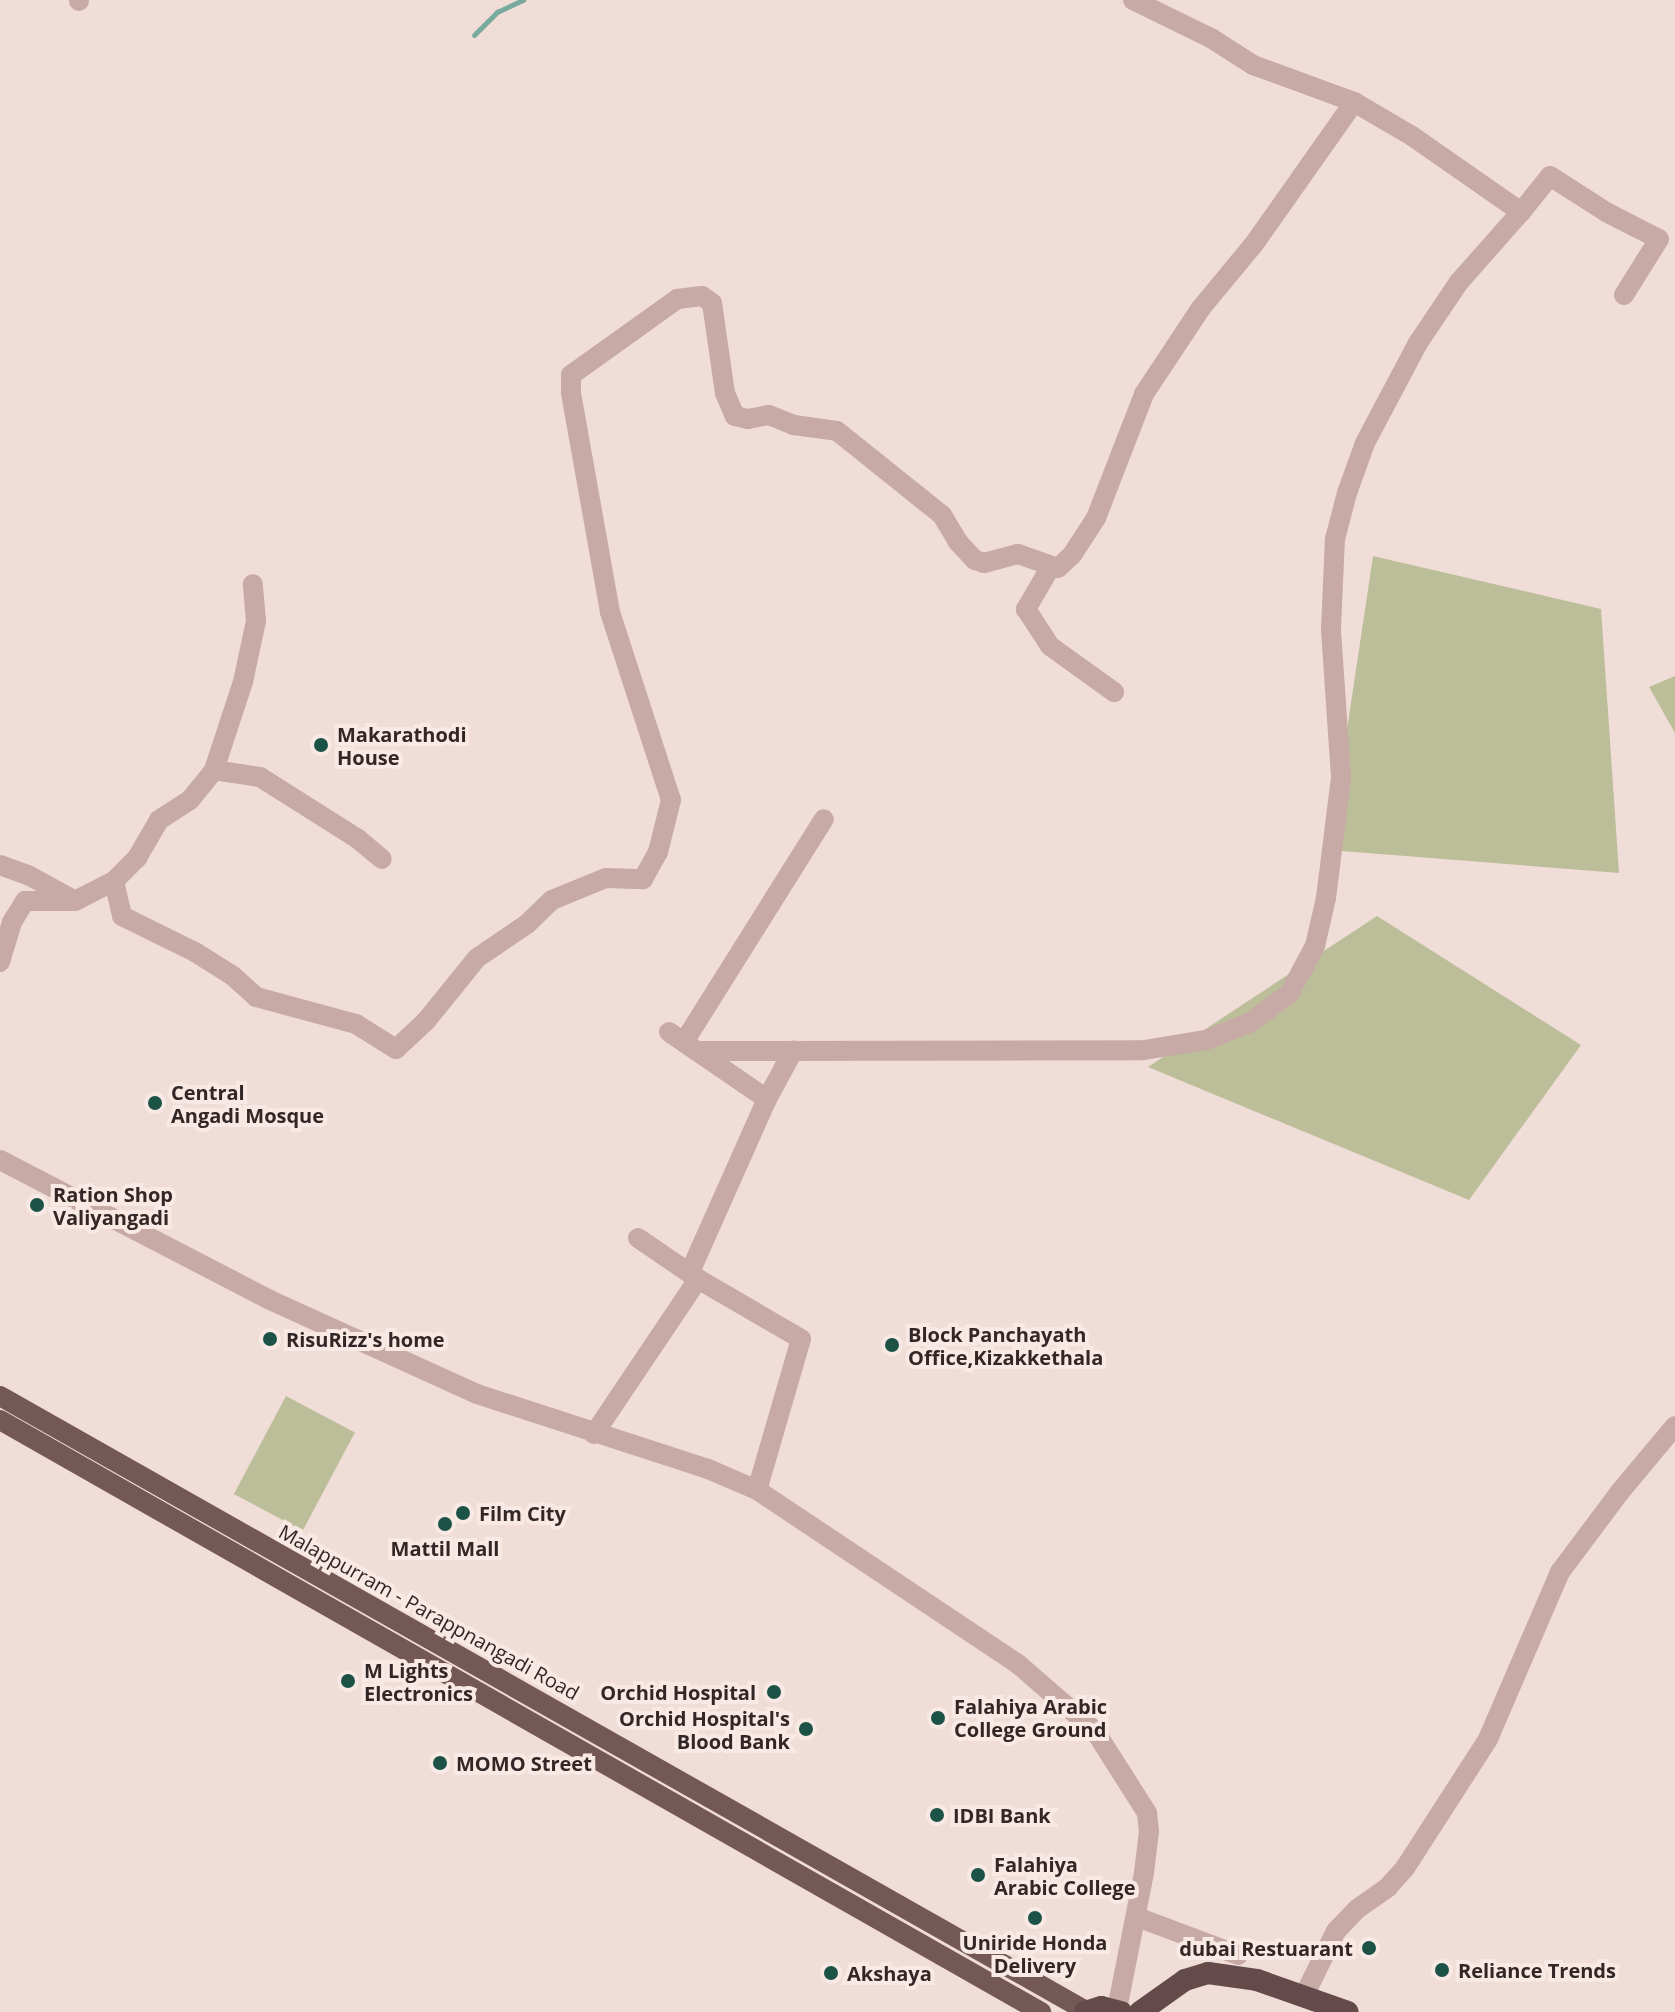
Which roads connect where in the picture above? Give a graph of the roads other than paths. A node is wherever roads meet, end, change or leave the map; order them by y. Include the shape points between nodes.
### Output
1 (1133, 0) edge
2 (1354, 102) junction
3 (1521, 212) junction
4 (1669, 236) edge
5 (1624, 295) dead end
6 (1050, 568) junction
7 (253, 584) dead end
8 (1114, 692) dead end
9 (214, 770) junction
10 (824, 819) dead end
11 (382, 859) dead end
12 (0, 865) edge
13 (114, 881) junction
14 (75, 901) junction
15 (0, 962) edge
16 (683, 1042) junction
17 (793, 1051) junction
18 (767, 1099) junction
19 (0, 1160) edge
20 (638, 1238) dead end
21 (694, 1276) junction
22 (0, 1396) edge
23 (0, 1420) edge
24 (1675, 1426) edge
25 (594, 1434) junction
26 (757, 1490) junction
27 (1137, 1917) junction
28 (1238, 1955) dead end
29 (1304, 1996) junction
30 (1119, 2011) edge
31 (1041, 2012) edge
32 (1085, 2012) edge
33 (1140, 2012) edge
34 (1348, 2012) edge

1 - 2 street via 1253,65
2 - 3 street
2 - 6 street via 1150,384 1096,518 1064,564
3 - 4 street via 1550,176 1606,212
3 - 17 street via 1459,282 1418,343 1365,443 1347,493 1335,539 1331,629 1341,777 1315,946 1289,994 1249,1023 1206,1040 1144,1050
4 - 5 street
6 - 8 street via 1026,609 1050,646
6 - 13 street via 1018,554 984,563 975,560 942,515 837,431 794,425 769,415 735,416 725,393 712,303 702,296 677,299 571,375 610,612 671,800 658,852 643,879 606,878 552,900 477,958 396,1049 356,1024 256,997 195,952 122,916
7 - 9 street via 256,621 243,682
9 - 11 street via 260,777
9 - 13 street via 190,800 159,820 137,858
10 - 16 street
12 - 14 street
13 - 14 street
14 - 15 street via 25,901 12,922
16 - 17 street
16 - 18 street
17 - 18 street
18 - 21 street
19 - 25 street via 270,1300 477,1394
20 - 21 street
21 - 25 street
21 - 26 street via 801,1339
22 - 32 main road, Malappurram - Parappnangadi Road
23 - 31 main road
24 - 29 street via 1560,1572 1488,1739 1405,1868 1336,1931
25 - 26 street
26 - 27 street via 1018,1664 1095,1731 1147,1813
27 - 28 street
27 - 30 street
29 - 33 highway via 1257,1980 1208,1973 1185,1980
29 - 34 highway
30 - 32 highway via 1101,2007

